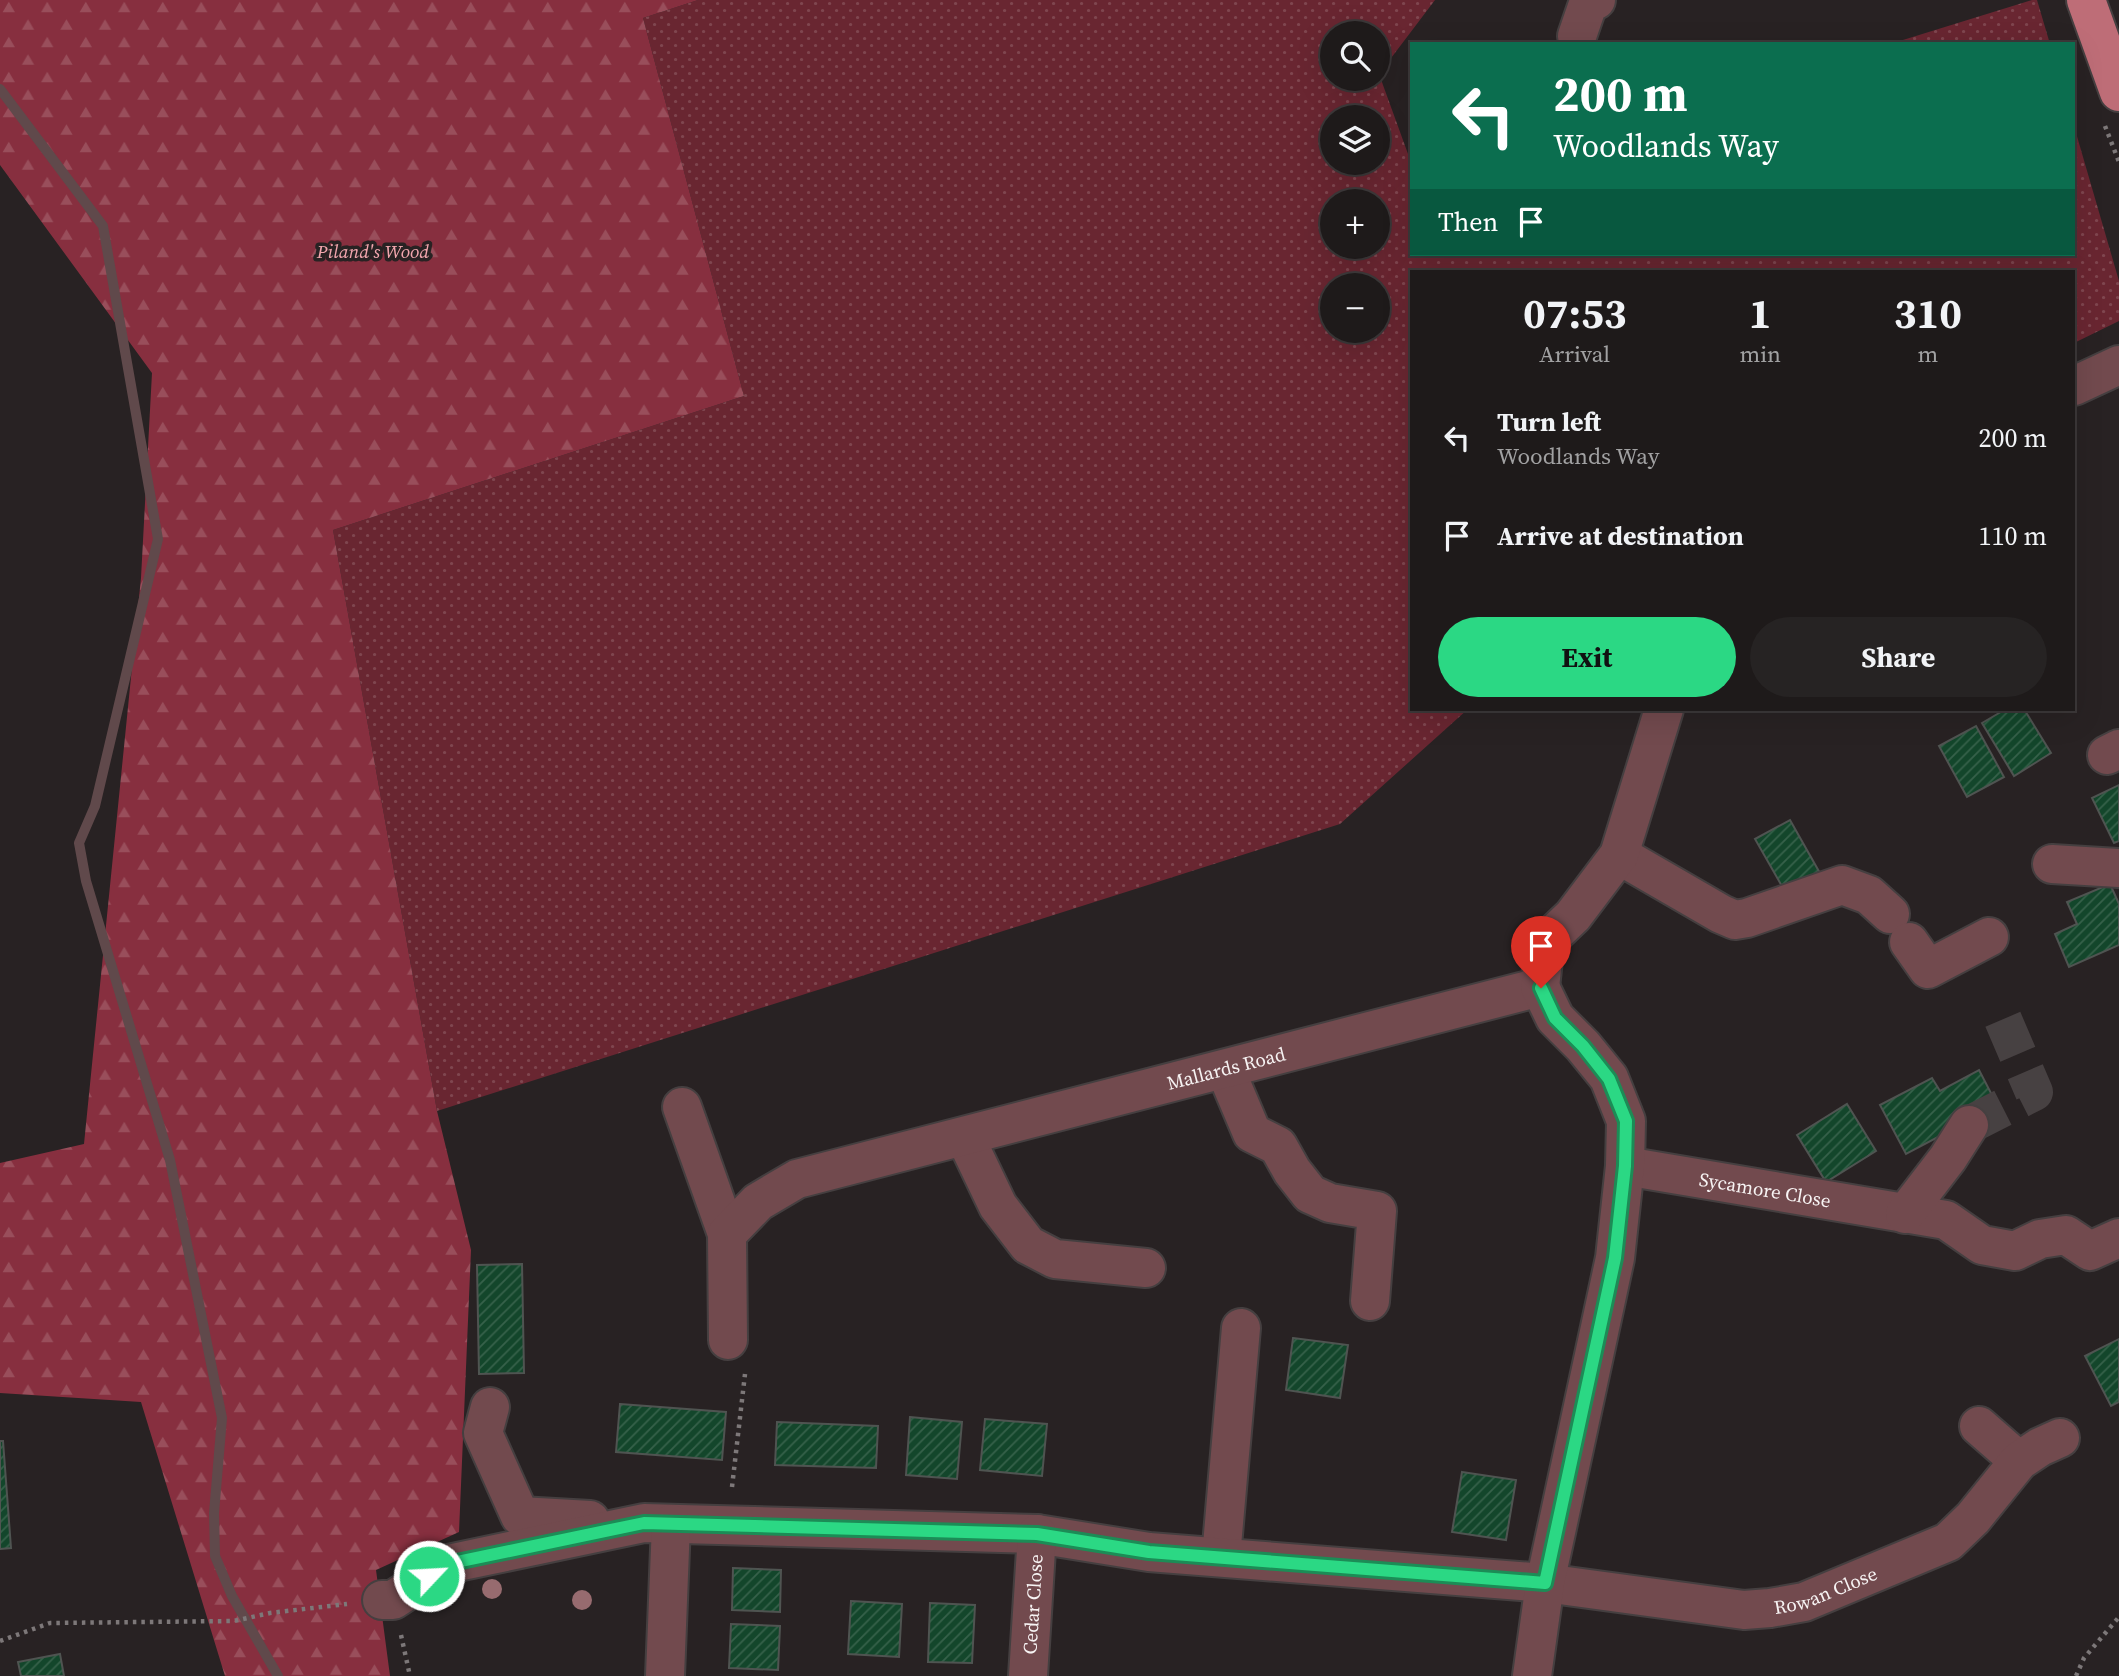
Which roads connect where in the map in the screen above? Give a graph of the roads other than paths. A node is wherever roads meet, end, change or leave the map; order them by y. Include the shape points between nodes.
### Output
1 (1596, 0) edge
2 (2086, 0) edge
3 (1577, 36) dead end
4 (2119, 92) edge
5 (2119, 365) edge
6 (2075, 386) edge
7 (1663, 711) edge
8 (1619, 855) junction
9 (2052, 864) dead end
10 (2119, 868) edge
11 (1989, 937) dead end
12 (1541, 988) junction
13 (1225, 1069) junction
14 (682, 1107) dead end
15 (1969, 1125) tunnel mouth
16 (965, 1136) junction
17 (1625, 1166) junction
18 (1905, 1214) junction
19 (727, 1234) junction
20 (2119, 1238) edge
21 (1146, 1268) dead end
22 (1370, 1301) dead end
23 (1241, 1328) dead end
24 (728, 1340) road end
25 (490, 1407) dead end
26 (1979, 1426) dead end
27 (2060, 1437) dead end
28 (2019, 1461) junction
29 (658, 1523) junction
30 (1037, 1534) junction
31 (1221, 1557) junction
32 (1545, 1583) junction
33 (382, 1600) road end
34 (665, 1676) edge
35 (1028, 1676) edge
36 (1532, 1676) edge

1 - 3 street via 1588,4
2 - 4 main road
5 - 6 street
7 - 8 street
8 - 11 street via 1735,920 1842,885 1869,895 1928,970
8 - 12 street via 1553,935 1544,951
9 - 10 street
12 - 13 street, Mallards Road
12 - 17 street via 1555,1018 1609,1079 1626,1121
13 - 16 street, Mallards Road
13 - 22 street via 1252,1133 1278,1146 1310,1194 1329,1203 1377,1211
14 - 19 street
15 - 18 street
16 - 19 street, Mallards Road via 797,1179 758,1202
16 - 21 street via 998,1206 1028,1245 1055,1259
17 - 18 street, Sycamore Close
17 - 32 street via 1615,1258
18 - 20 street, Sycamore Close via 1946,1220 1982,1245 2015,1251 2040,1239 2066,1235 2090,1251
19 - 24 street
23 - 31 street
25 - 29 street via 483,1433 520,1516
26 - 28 street
27 - 28 street, Rowan Close
28 - 32 street, Rowan Close via 1948,1542 1804,1602 1744,1610
29 - 30 street, Rowan Close
29 - 33 street via 447,1564 393,1600
29 - 34 street
30 - 31 street, Rowan Close via 1149,1552
30 - 35 street, Cedar Close
31 - 32 street, Rowan Close
32 - 36 street

